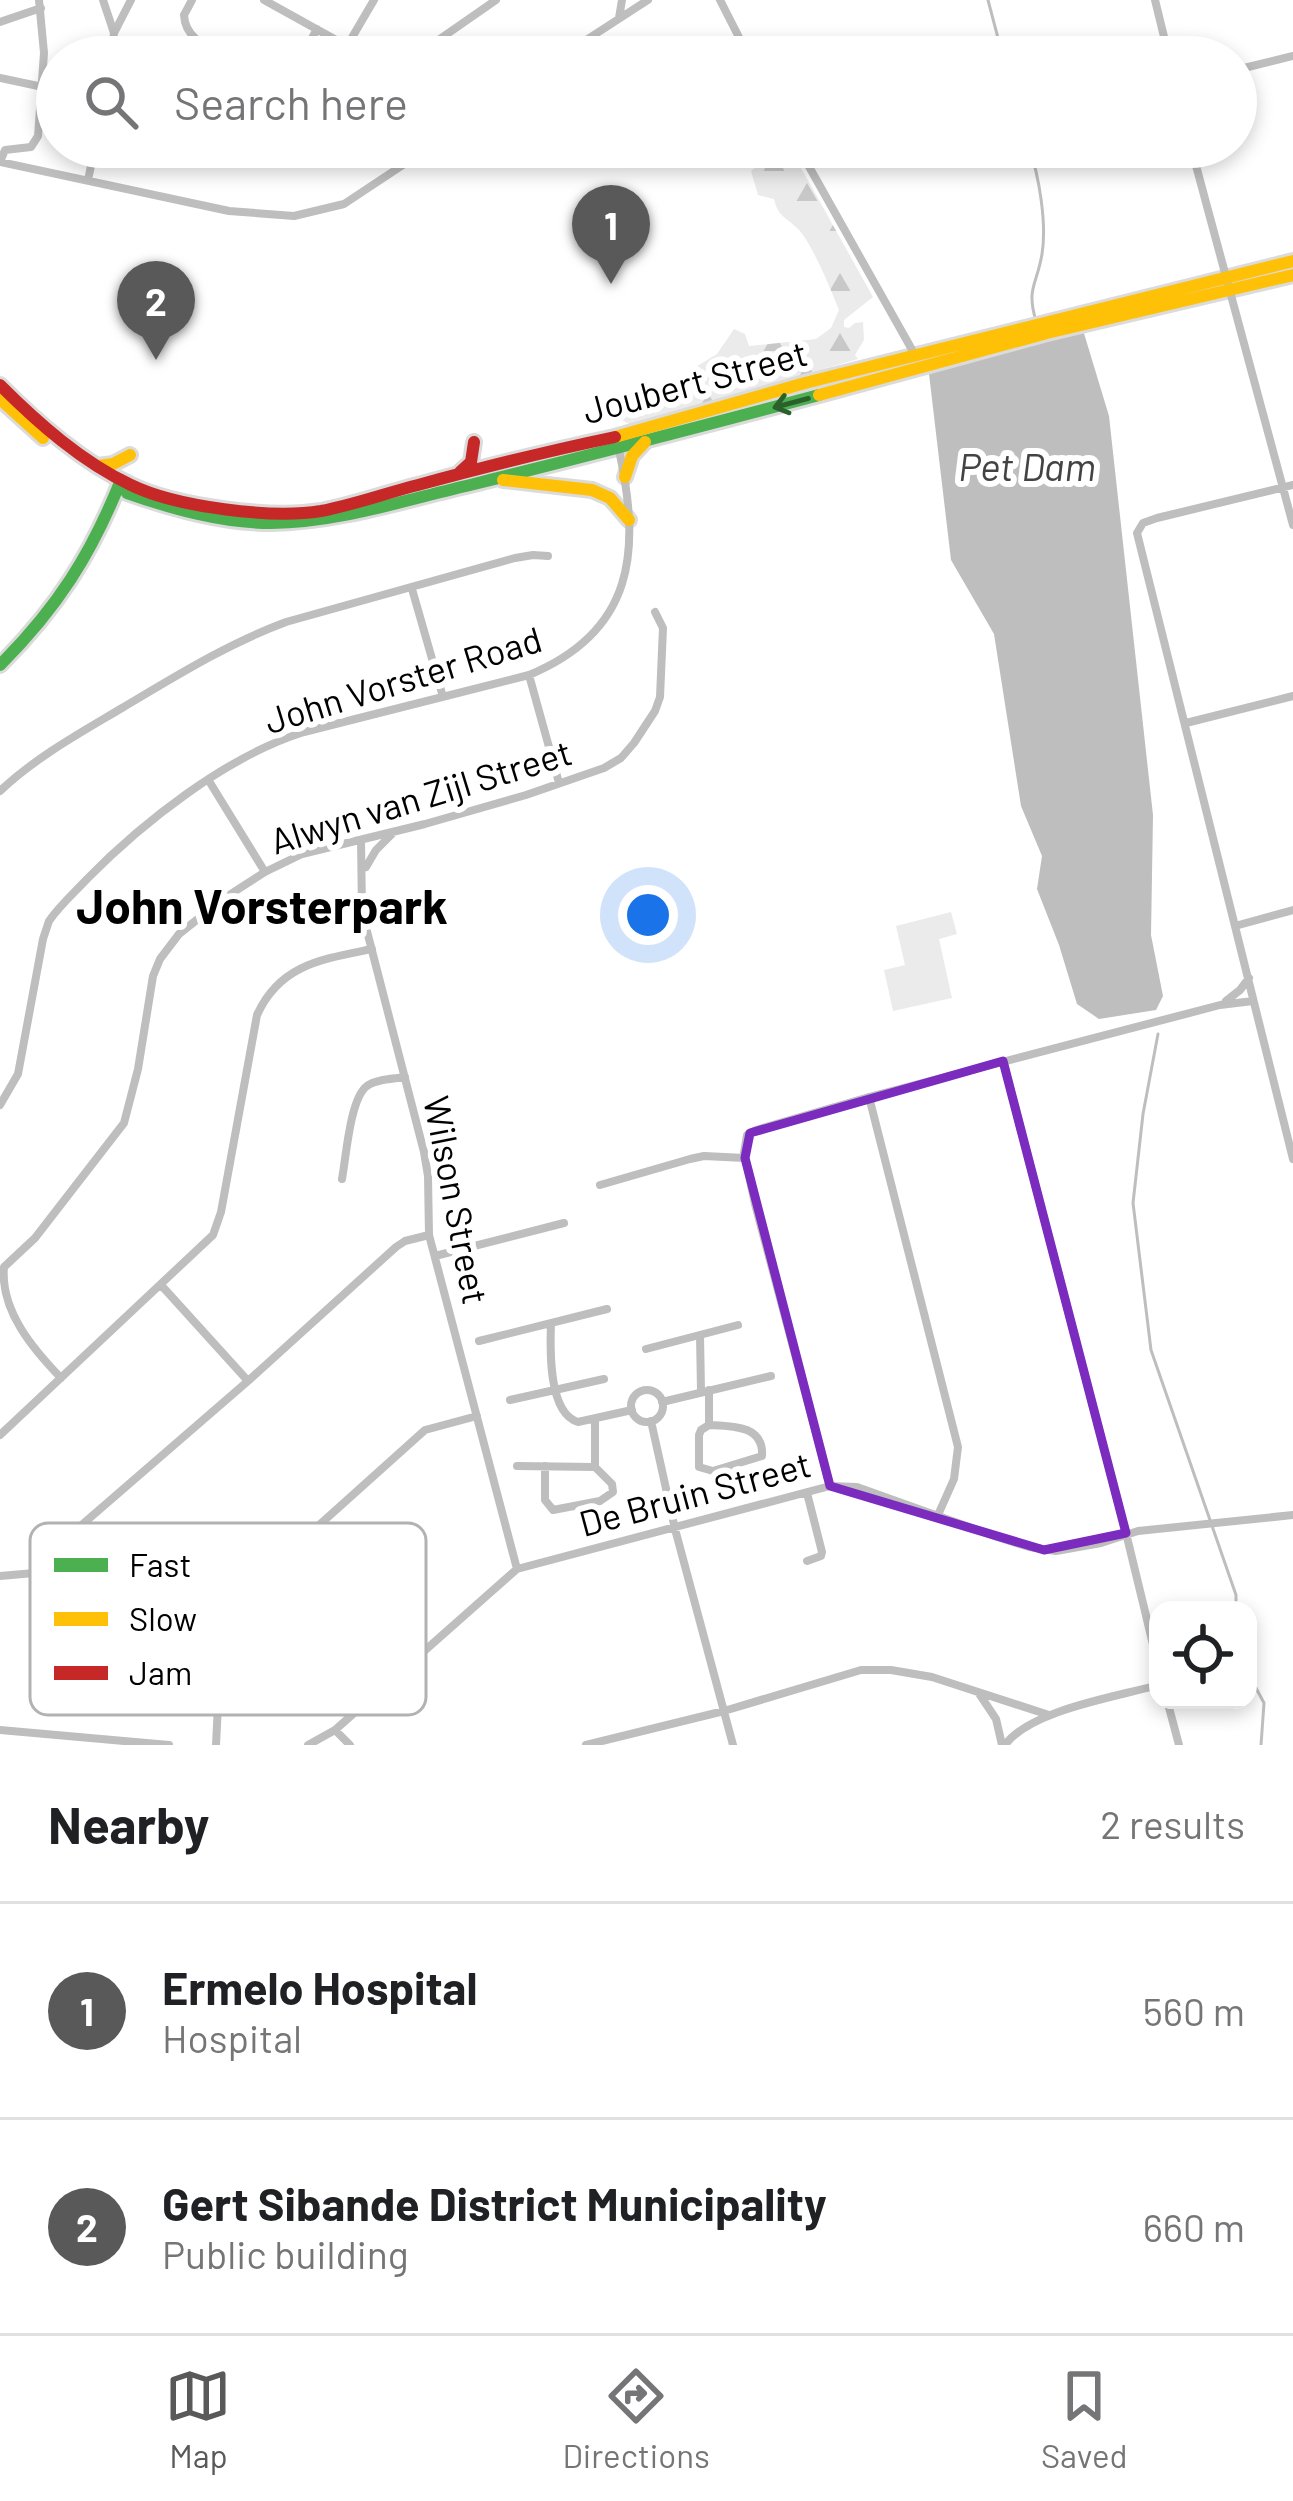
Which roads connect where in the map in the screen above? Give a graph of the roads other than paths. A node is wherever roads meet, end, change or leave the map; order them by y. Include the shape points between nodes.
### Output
1 (103, 0) edge
2 (131, 0) edge
3 (192, 0) edge
4 (264, 0) edge
5 (374, 0) edge
6 (496, 0) edge
7 (622, 0) edge
8 (648, 0) edge
9 (720, 0) edge
10 (1155, 0) edge
11 (40, 4) edge
12 (618, 20) junction
13 (0, 22) edge
14 (317, 29) junction
15 (114, 33) junction
16 (43, 36) edge
17 (114, 36) edge
18 (194, 36) edge
19 (313, 36) edge
20 (329, 36) edge
21 (353, 36) edge
22 (444, 36) edge
23 (593, 36) edge
24 (738, 36) edge
25 (1164, 36) edge
26 (1293, 56) edge
27 (1257, 65) edge
28 (0, 78) edge
29 (36, 86) edge
30 (36, 136) edge
31 (0, 162) edge
32 (91, 168) edge
33 (398, 168) edge
34 (810, 168) edge
35 (1197, 168) edge
36 (88, 180) junction
37 (1293, 261) edge
38 (1293, 275) edge
39 (1227, 284) junction
40 (918, 362) junction
41 (0, 386) edge
42 (0, 399) edge
43 (474, 442) dead end
44 (618, 442) junction
45 (645, 442) junction
46 (130, 454) dead end
47 (546, 465) junction
48 (98, 466) junction
49 (456, 475) junction
50 (625, 477) junction
51 (495, 480) junction
52 (120, 485) junction
53 (1288, 486) edge
54 (574, 487) junction
55 (629, 520) junction
56 (1293, 525) edge
57 (548, 556) dead end
58 (412, 588) junction
59 (655, 612) dead end
60 (0, 665) edge
61 (529, 676) junction
62 (1293, 696) edge
63 (443, 697) junction
64 (1186, 723) junction
65 (209, 781) junction
66 (559, 783) junction
67 (0, 791) edge
68 (394, 831) junction
69 (361, 840) junction
70 (265, 872) junction
71 (363, 872) junction
72 (1293, 910) edge
73 (1235, 926) junction
74 (372, 949) junction
75 (1249, 978) junction
76 (1253, 1001) junction
77 (1220, 1005) junction
78 (1003, 1061) junction
79 (405, 1077) junction
80 (869, 1096) junction
81 (0, 1105) edge
82 (1288, 1120) edge
83 (745, 1159) junction
84 (1293, 1159) edge
85 (342, 1178) dead end
86 (600, 1184) dead end
87 (564, 1222) dead end
88 (429, 1234) junction
89 (435, 1256) junction
90 (2, 1267) edge
91 (161, 1285) junction
92 (607, 1309) dead end
93 (551, 1322) junction
94 (738, 1325) dead end
95 (700, 1335) junction
96 (479, 1341) dead end
97 (646, 1349) dead end
98 (771, 1376) dead end
99 (61, 1378) junction
100 (604, 1378) dead end
101 (248, 1381) junction
102 (556, 1390) junction
103 (705, 1390) junction
104 (510, 1400) dead end
105 (662, 1402) junction
106 (632, 1410) junction
107 (477, 1416) junction
108 (595, 1419) junction
109 (652, 1421) junction
110 (709, 1425) junction
111 (0, 1435) edge
112 (517, 1466) dead end
113 (545, 1466) junction
114 (595, 1467) junction
115 (830, 1486) junction
116 (807, 1493) junction
117 (938, 1515) junction
118 (1293, 1515) edge
119 (86, 1523) edge
120 (321, 1523) edge
121 (675, 1529) junction
122 (1126, 1533) junction
123 (807, 1561) dead end
124 (517, 1568) junction
125 (30, 1573) edge
126 (0, 1576) edge
127 (1149, 1628) edge
128 (426, 1649) edge
129 (1149, 1687) edge
130 (980, 1694) junction
131 (1169, 1709) edge
132 (724, 1711) junction
133 (217, 1715) edge
134 (352, 1715) edge
135 (1049, 1715) junction
136 (0, 1730) edge
137 (335, 1730) junction
138 (169, 1745) edge
139 (216, 1745) edge
140 (308, 1745) edge
141 (350, 1745) edge
142 (586, 1745) edge
143 (733, 1745) edge
144 (1004, 1745) edge
145 (1179, 1745) edge

1 - 15 street
2 - 15 street
3 - 18 street via 184,15
4 - 14 street
5 - 21 street
6 - 22 street
7 - 12 street
8 - 12 street
9 - 24 street
10 - 25 street
11 - 13 street
11 - 16 street
12 - 23 street
14 - 19 street
14 - 20 street
15 - 17 street
26 - 27 street
28 - 29 street
30 - 31 street via 28,148 5,150
31 - 36 street
32 - 36 street
33 - 36 street via 344,204 294,216 239,213
34 - 40 street
35 - 39 street
37 - 39 main road, Joubert Street
38 - 39 main road, Joubert Street
39 - 40 main road, Joubert Street
39 - 53 street
40 - 44 main road, Joubert Street via 805,382
40 -> 45 main road, Joubert Street
41 - 48 main road
42 - 52 main road via 59,450
43 - 49 main road via 471,462
44 - 45 main road, Joubert Street
44 - 47 main road, Joubert Street
44 - 49 main road, Joubert Street
44 - 50 street, John Vorster Road
45 - 50 main road
46 - 48 main road
47 - 51 main road, Joubert Street
47 - 54 main road
48 - 52 main road
49 - 52 main road, Joubert Street via 343,506 285,512 186,502
50 - 55 street, John Vorster Road
51 - 52 main road, Joubert Street via 286,523 197,515
51 - 54 main road
52 - 60 main road via 66,593
53 - 56 street
53 - 64 street via 1156,518 1138,530
54 - 55 main road via 604,494
55 - 61 street, John Vorster Road via 627,566 607,616 562,661
57 - 58 street
58 - 63 street
58 - 67 street via 231,644 56,748
59 - 66 street, Alwyn van Zijl Street via 663,628 655,711 621,758
61 - 63 street, John Vorster Road
61 - 66 street
62 - 64 street
63 - 65 street, John Vorster Road via 287,737
64 - 73 street
65 - 70 street
65 - 81 street, John Vorster Road via 131,836 55,912 18,1074
66 - 68 street, Alwyn van Zijl Street
68 - 69 street, Alwyn van Zijl Street
68 - 71 street
69 - 70 street, Alwyn van Zijl Street
69 - 71 street, Wilson Street
70 - 90 street, Alwyn van Zijl Street via 179,934 160,959 124,1123 35,1238
71 - 74 street, Wilson Street
72 - 73 street
73 - 75 street
74 - 79 street, Wilson Street
74 - 91 street via 304,965 261,1006 220,1221
75 - 76 street
75 - 77 street
76 - 77 street
76 - 82 street
77 - 78 street
78 - 80 street
78 - 122 street
79 - 85 street via 362,1091
79 - 88 street, Wilson Street via 426,1163
80 - 83 street via 747,1135
80 - 117 street via 958,1447
82 - 84 street
83 - 86 street via 704,1156
83 - 115 street
87 - 89 street
88 - 89 street, Wilson Street
88 - 101 street via 396,1247
89 - 107 street, Wilson Street
90 - 99 street, Alwyn van Zijl Street via 22,1335
91 - 99 street
91 - 101 street
92 - 93 street
93 - 96 street
93 - 102 street
94 - 95 street
95 - 97 street
95 - 103 street
98 - 103 street
99 - 111 street
100 - 102 street
101 - 119 street
102 - 104 street
102 - 108 street via 571,1422
103 - 105 street
103 - 110 street
105 - 106 street via 644,1390
105 - 109 street
106 - 108 street
106 - 109 street
107 - 120 street via 424,1430
107 - 124 street, Wilson Street
108 - 114 street
109 - 121 street
110 - 110 street via 747,1429 760,1439 762,1456 704,1470 698,1441
112 - 113 street
113 - 114 street
113 - 114 street via 546,1502 558,1510 611,1495 612,1484
115 - 116 street, De Bruin Street
115 - 117 street, De Bruin Street via 857,1486
116 - 121 street, De Bruin Street
116 - 123 street via 822,1552
117 - 122 street, De Bruin Street via 1056,1552
118 - 122 street, De Bruin Street
121 - 124 street, De Bruin Street
121 - 132 street
122 - 127 street
124 - 128 street, De Bruin Street
125 - 126 street
129 - 135 street
130 - 132 street via 908,1671 861,1670
130 - 135 street
130 - 144 street
131 - 145 street
132 - 142 street
132 - 143 street
133 - 139 street
134 - 137 street, De Bruin Street
135 - 144 street
136 - 138 street
137 - 140 street, De Bruin Street
137 - 141 street

